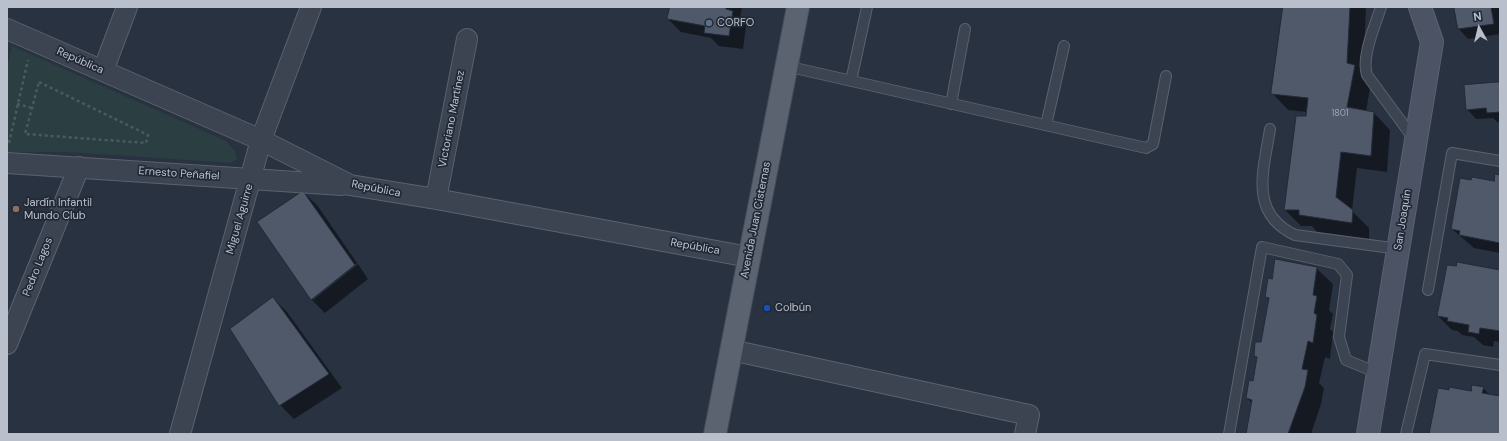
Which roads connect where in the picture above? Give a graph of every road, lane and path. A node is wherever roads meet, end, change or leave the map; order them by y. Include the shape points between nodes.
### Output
1 (127, 7) edge
2 (311, 7) edge
3 (798, 7) edge
4 (867, 7) edge
5 (1381, 7) edge
6 (1420, 7) edge
7 (965, 28) dead end
8 (7, 29) edge
9 (468, 39) dead end
10 (32, 40) junction
11 (1064, 46) dead end
12 (786, 66) junction
13 (103, 71) junction
14 (1166, 76) dead end
15 (851, 81) junction
16 (17, 104) junction
17 (951, 104) junction
18 (32, 108) junction
19 (1046, 125) junction
20 (1270, 129) dead end
21 (261, 140) junction
22 (1416, 141) junction
23 (8, 155) edge
24 (1500, 161) edge
25 (79, 167) junction
26 (251, 180) junction
27 (350, 186) junction
28 (436, 199) junction
29 (1399, 248) junction
30 (749, 257) junction
31 (1428, 290) dead end
32 (7, 344) edge
33 (731, 350) junction
34 (1500, 365) edge
35 (1378, 373) junction
36 (180, 434) edge
37 (715, 434) edge
38 (1025, 434) edge
39 (1229, 434) edge
40 (1368, 434) edge
41 (1406, 434) edge

1 - 13 street
2 - 21 street, Miguel Aguirre
3 - 12 main road, Avenida Juan Cisternas
4 - 15 lane
5 - 22 lane via 1364,68
6 - 22 main road, San Joaquín via 1432,42
7 - 17 lane
8 - 10 street, República
9 - 28 street, Victoriano Martínez
10 - 13 street, República
10 - 16 path
11 - 19 lane
12 - 15 lane
12 - 30 main road, Avenida Juan Cisternas
13 - 21 street, República
14 - 19 lane via 1153,144 1146,148
15 - 17 lane
16 - 18 path
16 - 23 path
17 - 19 lane
18 - 18 path via 25,134 146,142 148,135 39,82
20 - 29 lane via 1262,188 1264,203 1274,220 1285,230 1295,234
21 - 26 street, Miguel Aguirre
21 - 27 street, República
22 - 29 main road, San Joaquín
23 - 25 street, Ernesto Peñafiel
24 - 31 lane via 1452,153
25 - 26 street, Ernesto Peñafiel
25 - 32 street, Pedro Lagos
26 - 27 street, Ernesto Peñafiel
26 - 36 street, Miguel Aguirre
27 - 28 street, República
28 - 30 street, República
29 - 35 main road, San Joaquín
30 - 33 main road, Avenida Juan Cisternas
33 - 37 main road, Avenida Juan Cisternas
33 - 38 street via 1029,415
34 - 41 lane via 1425,354
35 - 39 lane via 1346,360 1339,337 1347,275 1338,264 1262,247
35 - 40 main road, San Joaquín

